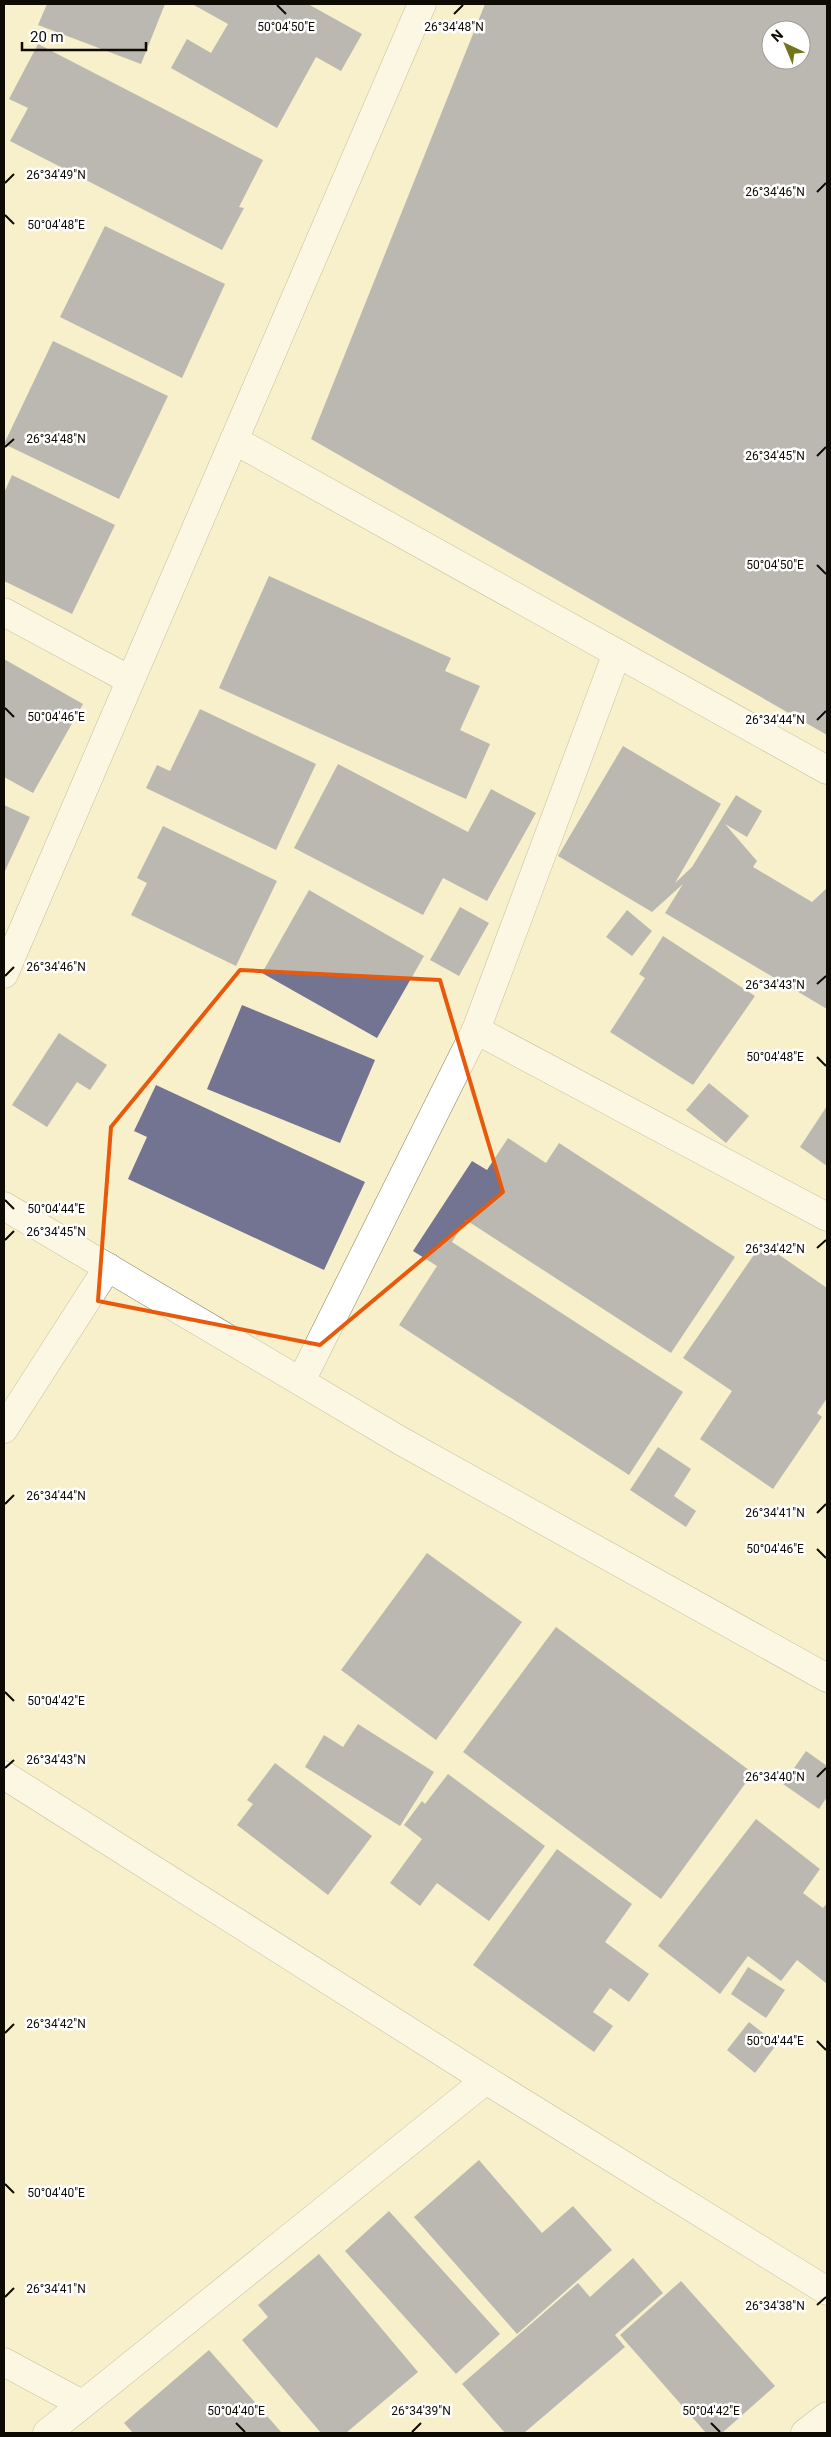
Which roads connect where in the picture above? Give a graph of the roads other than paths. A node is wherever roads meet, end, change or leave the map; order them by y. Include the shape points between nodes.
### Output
1 (422, 4) edge
2 (234, 440) junction
3 (4, 612) edge
4 (617, 653) junction
5 (130, 680) junction
6 (827, 770) edge
7 (4, 974) edge
8 (476, 1030) junction
9 (4, 1206) edge
10 (827, 1217) edge
11 (108, 1267) junction
12 (301, 1381) junction
13 (4, 1429) edge
14 (827, 1678) edge
15 (4, 1775) edge
16 (486, 2080) junction
17 (827, 2291) edge
18 (4, 2362) edge
19 (82, 2404) junction
20 (827, 2416) edge
21 (47, 2433) edge
22 (805, 2433) edge

1 - 2 street
2 - 4 street
2 - 5 street
3 - 5 street
4 - 6 street
4 - 8 street
5 - 7 street
8 - 10 street
8 - 12 street
9 - 11 street
11 - 12 street
11 - 13 street
12 - 14 street via 410,1446
15 - 16 street
16 - 17 street
16 - 19 street
18 - 19 street
19 - 21 street
20 - 22 street

